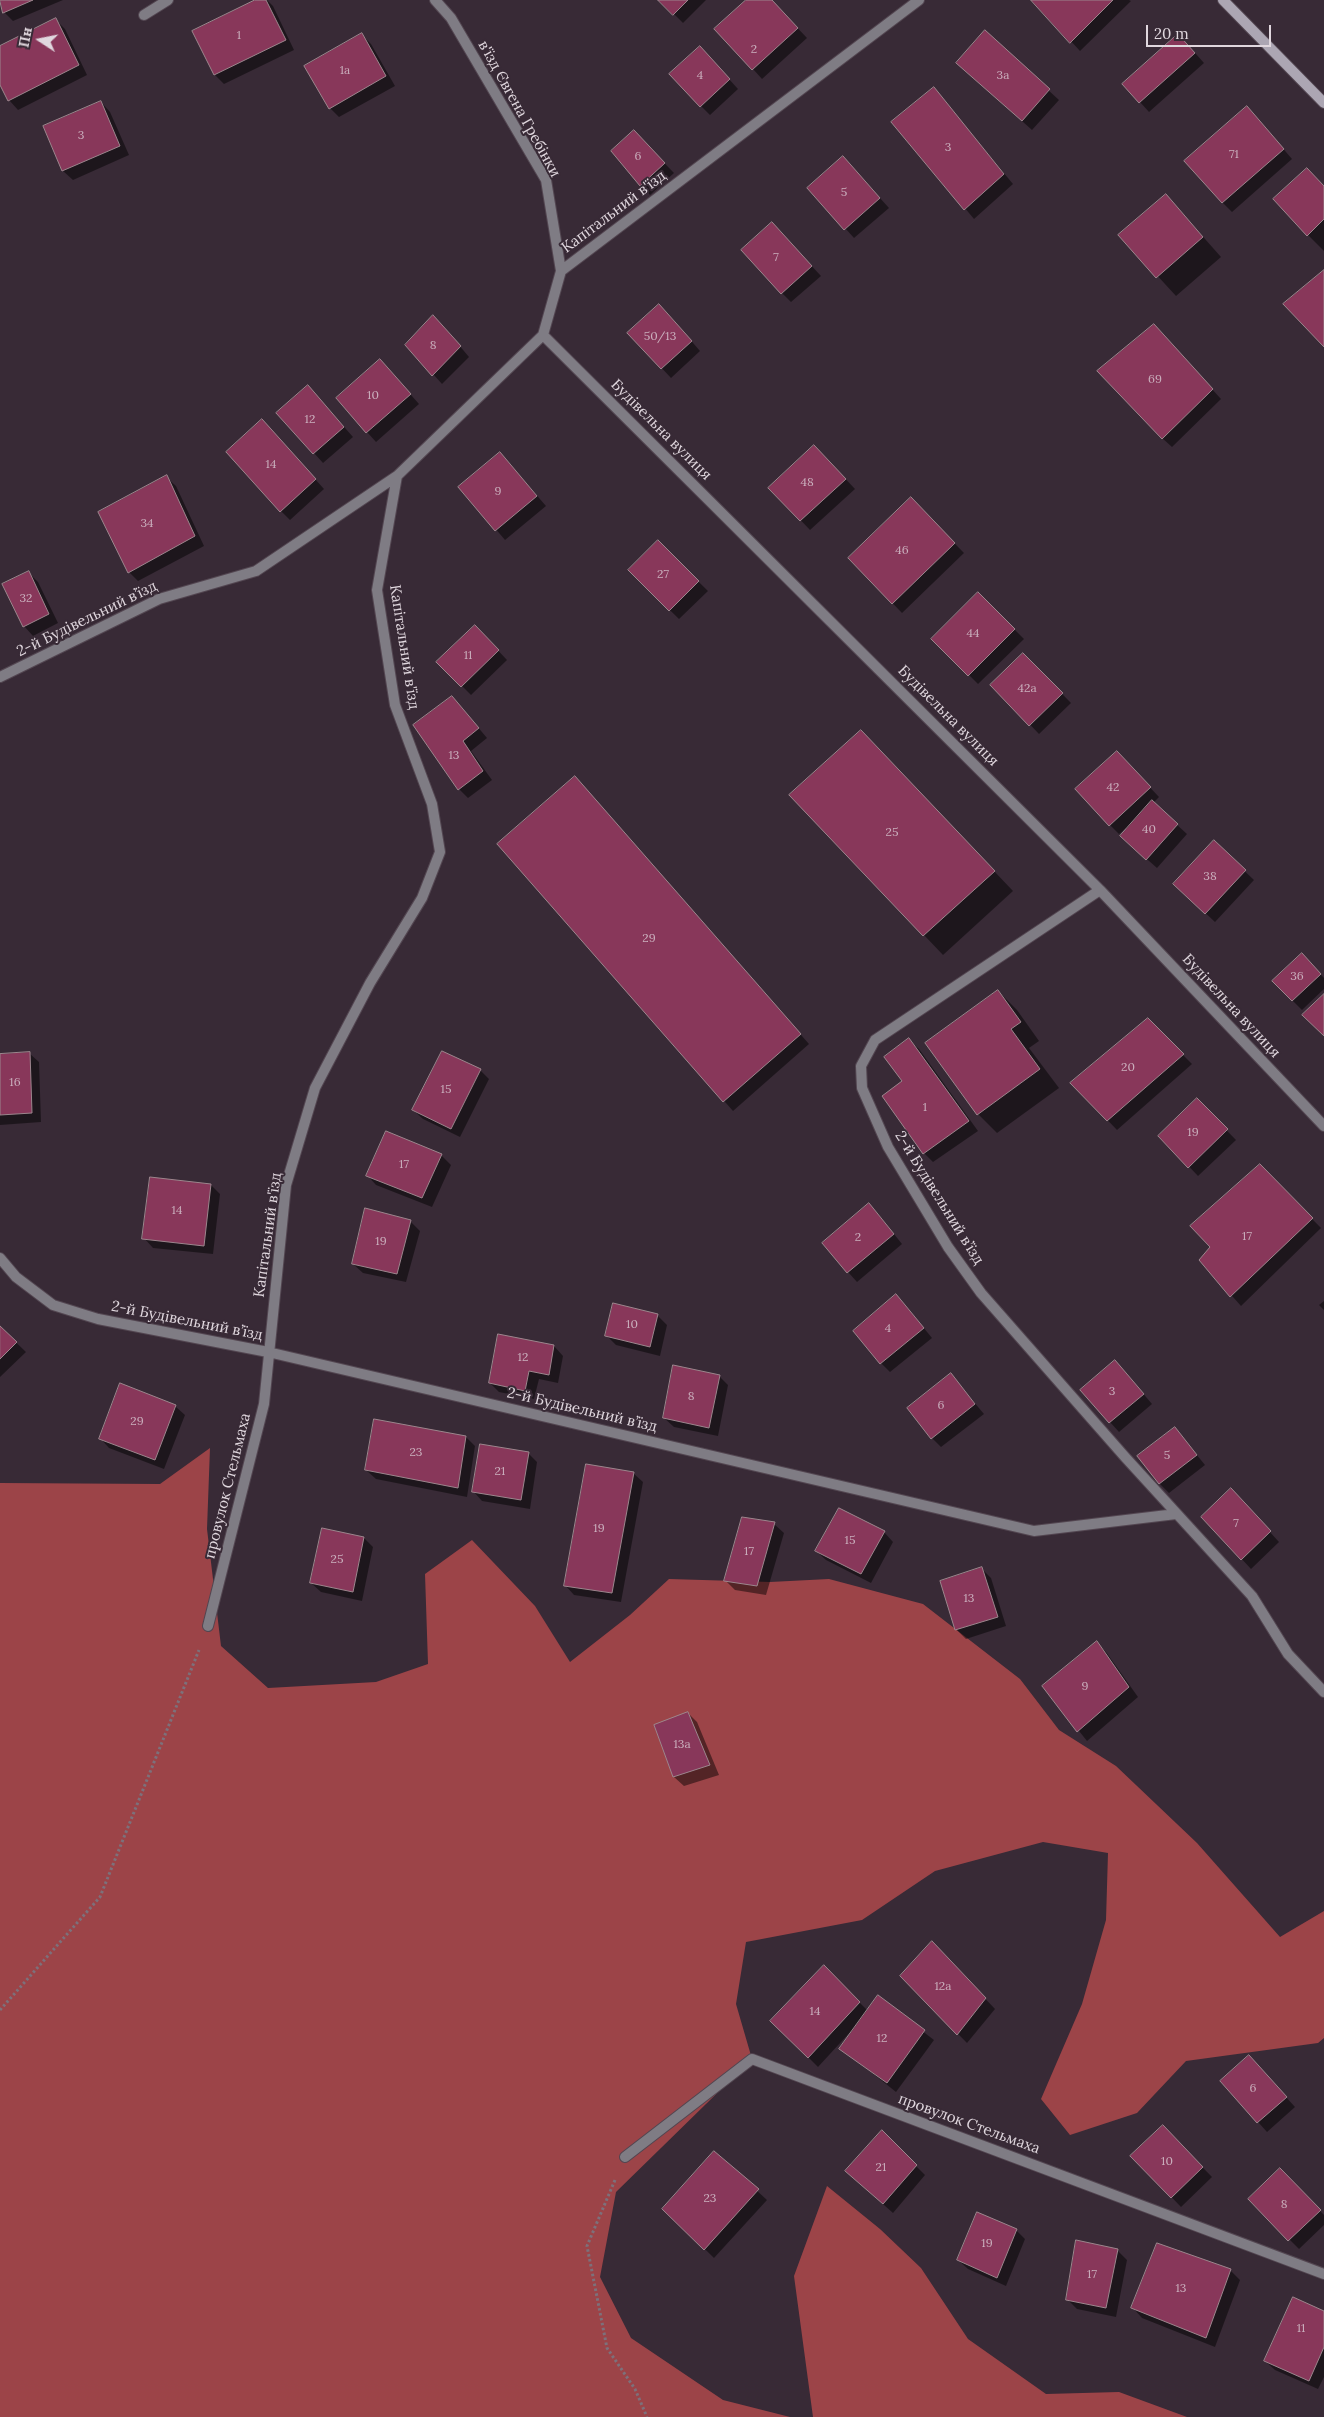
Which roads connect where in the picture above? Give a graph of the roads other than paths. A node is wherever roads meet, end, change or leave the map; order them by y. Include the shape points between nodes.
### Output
1 (168, 0) edge
2 (435, 0) edge
3 (920, 0) edge
4 (1223, 0) edge
5 (144, 15) dead end
6 (1324, 103) edge
7 (561, 271) junction
8 (543, 334) junction
9 (396, 476) junction
10 (0, 677) edge
11 (1100, 890) junction
12 (1324, 1126) edge
13 (0, 1258) edge
14 (268, 1352) junction
15 (1176, 1514) junction
16 (208, 1626) road end
17 (1324, 1692) edge
18 (625, 2156) road end
19 (1324, 2274) edge

1 - 5 street
2 - 7 street, в'їзд Євгена Гребінки via 451,18 546,180
3 - 7 street, Капітальний в'їзд
4 - 6 street
7 - 8 street, Капітальний в'їзд
8 - 9 street
8 - 11 street, Будівельна вулиця
9 - 10 street, 2-й Будівельний в’їзд via 256,571 159,598
9 - 14 street, Капітальний в'їзд via 376,590 395,705 432,804 440,852 422,898 370,983 315,1088 286,1185
11 - 12 street, Будівельна вулиця
11 - 15 street, 2-й Будівельний в’їзд via 875,1040 861,1066 862,1088 888,1147 948,1247 981,1292
13 - 14 street, 2-й Будівельний в’їзд via 16,1277 53,1305 98,1319
14 - 15 street, 2-й Будівельний в’їзд via 1034,1531
14 - 16 street, провулок Стельмаха via 264,1404
15 - 17 street, 2-й Будівельний в’їзд via 1252,1596 1288,1654
18 - 19 street, провулок Стельмаха via 752,2059

